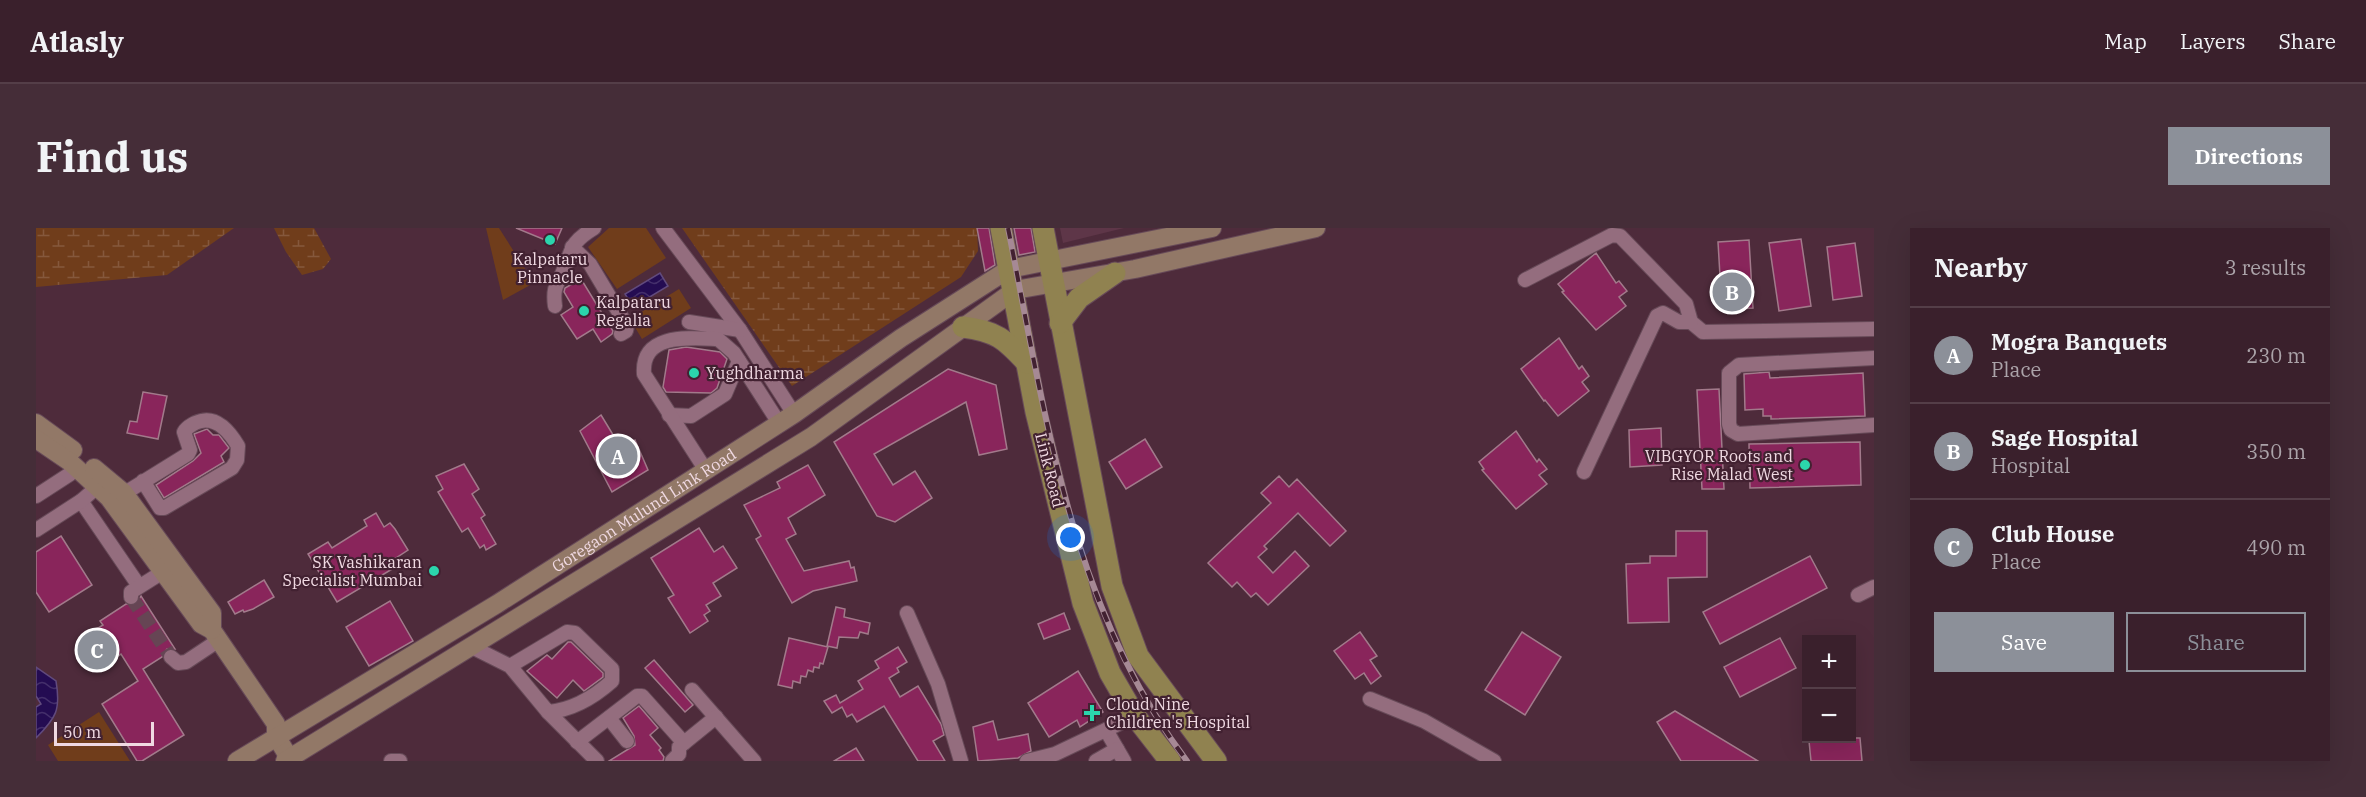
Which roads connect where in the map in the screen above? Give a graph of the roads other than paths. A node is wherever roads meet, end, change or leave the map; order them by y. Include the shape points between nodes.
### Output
1 (594, 228) edge
2 (663, 228) edge
3 (1001, 228) edge
4 (1043, 228) edge
5 (1212, 228) edge
6 (1316, 228) edge
7 (572, 247) junction
8 (1110, 249) junction
9 (1049, 261) junction
10 (1009, 269) junction
11 (1115, 273) junction
12 (1525, 280) dead end
13 (1053, 284) junction
14 (1015, 290) junction
15 (555, 306) dead end
16 (689, 322) dead end
17 (1691, 322) junction
18 (1060, 323) junction
19 (963, 327) junction
20 (1874, 329) edge
21 (740, 330) junction
22 (621, 334) dead end
23 (1874, 358) edge
24 (744, 363) junction
25 (1027, 363) junction
26 (772, 397) junction
27 (753, 410) dead end
28 (669, 415) junction
29 (786, 418) junction
30 (36, 423) edge
31 (1874, 425) edge
32 (36, 439) edge
33 (76, 467) junction
34 (705, 469) junction
35 (1584, 472) dead end
36 (143, 481) junction
37 (102, 483) junction
38 (36, 496) edge
39 (118, 497) junction
40 (81, 501) junction
41 (36, 530) edge
42 (605, 534) junction
43 (618, 556) junction
44 (170, 567) junction
45 (1874, 587) edge
46 (1858, 596) dead end
47 (907, 614) dead end
48 (215, 635) junction
49 (472, 646) junction
50 (171, 657) dead end
51 (510, 666) junction
52 (692, 690) dead end
53 (1370, 699) dead end
54 (548, 712) junction
55 (1136, 716) junction
56 (716, 717) junction
57 (609, 718) junction
58 (280, 730) junction
59 (1106, 730) junction
60 (627, 741) dead end
61 (577, 742) junction
62 (684, 743) junction
63 (1121, 755) edge
64 (294, 758) edge
65 (237, 761) edge
66 (390, 761) edge
67 (400, 761) edge
68 (597, 761) edge
69 (672, 761) edge
70 (754, 761) edge
71 (961, 761) edge
72 (1028, 761) edge
73 (1096, 761) edge
74 (1170, 761) edge
75 (1216, 761) edge
76 (1494, 761) edge

1 - 7 street
2 - 21 street
3 - 10 main road, Link Road
4 - 9 main road
5 - 8 main road, Goregaon Mulund Link Road
6 - 11 main road
7 - 15 street via 553,290
7 - 22 street via 590,264 627,326
8 - 9 main road, Goregaon Mulund Link Road
8 - 11 main road
9 - 10 main road, Goregaon Mulund Link Road
9 - 13 main road
10 - 14 main road, Link Road
10 - 29 main road, Goregaon Mulund Link Road
11 - 13 main road
11 - 18 main road via 1079,298
12 - 17 street via 1612,235 1620,236 1686,304
13 - 14 main road
13 - 18 main road
14 - 19 main road, Goregaon Mulund Link Road
14 - 25 main road, Link Road
16 - 21 street
17 - 20 street via 1703,332
17 - 35 street via 1679,322 1663,313 1657,316
18 - 75 main road via 1112,586 1138,656
19 - 25 main road via 1006,340
19 - 43 main road, Goregaon Mulund Link Road via 811,437
21 - 26 street
23 - 31 street via 1739,365 1729,373 1729,424 1738,434
24 - 26 street
24 - 28 street via 725,394 691,416
24 - 28 street via 718,339 672,338 651,351 643,365 644,374
25 - 55 main road, Link Road via 1035,412 1083,603 1110,673
26 - 27 street
26 - 29 street
28 - 34 street
29 - 34 main road, Goregaon Mulund Link Road
30 - 37 main road via 76,452
32 - 33 main road
33 - 37 main road
33 - 38 street
34 - 42 main road, Goregaon Mulund Link Road
36 - 36 street via 188,454 184,432 206,418 214,419 238,446 232,468 164,508 160,508
36 - 39 street
37 - 39 main road
37 - 40 street
39 - 44 main road
40 - 41 street
40 - 44 street via 135,591
42 - 43 main road
42 - 58 main road, Goregaon Mulund Link Road via 497,604
43 - 49 main road, Goregaon Mulund Link Road
44 - 48 main road via 212,613
45 - 46 street
47 - 71 street via 938,684
48 - 50 street via 186,662 178,663
48 - 58 main road
49 - 51 street
49 - 64 main road, Goregaon Mulund Link Road
51 - 54 street
51 - 54 street via 567,632 574,633 612,669 612,681 594,697 558,712
52 - 56 street
53 - 76 street via 1424,721
54 - 61 street
55 - 59 street
55 - 74 main road, Link Road
56 - 62 street
56 - 70 street
57 - 60 street
57 - 61 street
57 - 62 street via 642,696
58 - 64 main road
58 - 65 main road, Goregaon Mulund Link Road
59 - 63 street
59 - 72 street via 1055,754
61 - 68 street
62 - 69 street
63 - 73 street
66 - 67 street

